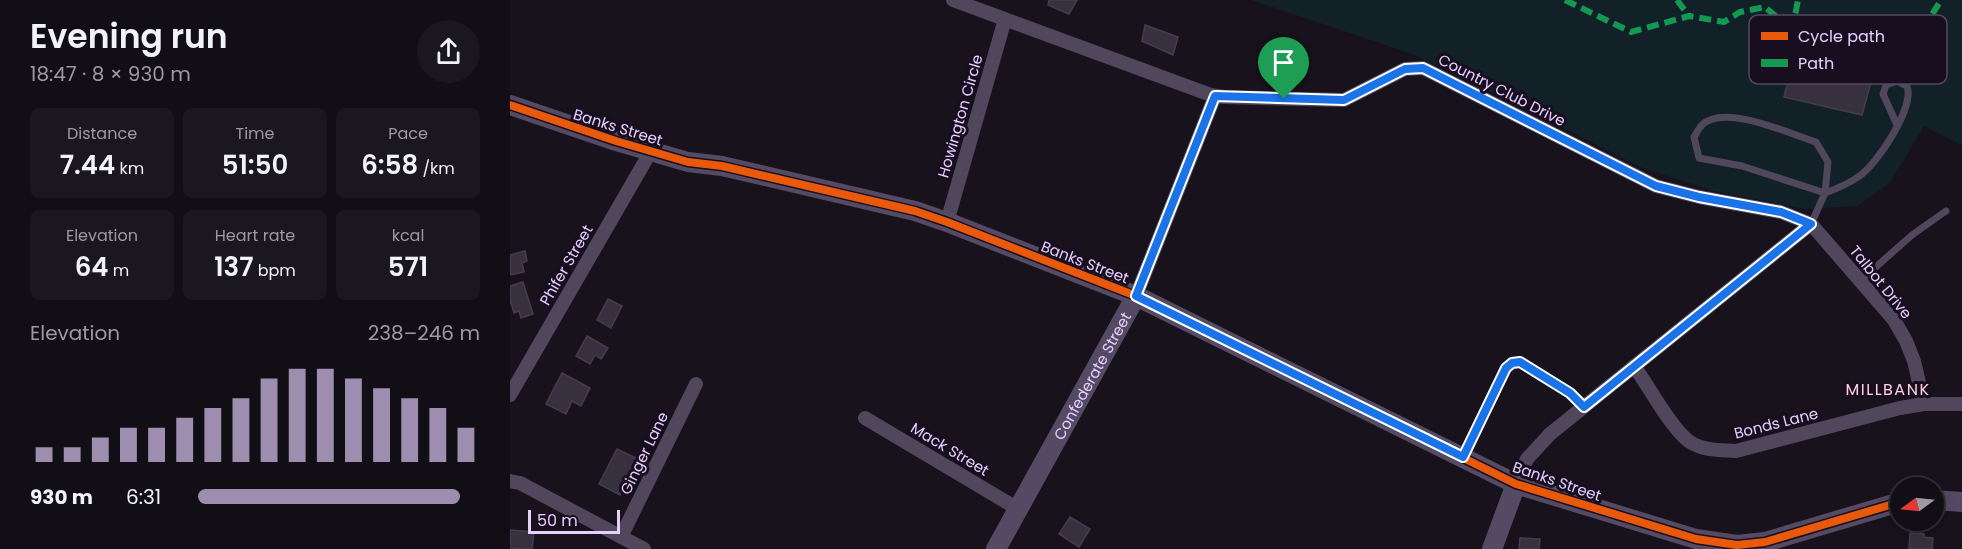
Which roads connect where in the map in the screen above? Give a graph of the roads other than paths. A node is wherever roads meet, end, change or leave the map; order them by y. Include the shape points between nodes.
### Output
1 (953, 0) edge
2 (1005, 19) junction
3 (1889, 84) edge
4 (1903, 84) edge
5 (1215, 96) junction
6 (510, 105) edge
7 (1897, 125) junction
8 (651, 151) junction
9 (1825, 194) junction
10 (1947, 211) dead end
11 (947, 222) junction
12 (1811, 224) junction
13 (1860, 281) junction
14 (1136, 296) junction
15 (1634, 366) junction
16 (696, 384) dead end
17 (510, 395) edge
18 (1924, 404) junction
19 (1962, 404) edge
20 (1584, 407) junction
21 (865, 418) dead end
22 (1463, 457) junction
23 (510, 481) edge
24 (1516, 484) junction
25 (1944, 501) edge
26 (1962, 502) edge
27 (1890, 505) edge
28 (1018, 510) junction
29 (621, 537) junction
30 (1739, 547) edge
31 (644, 549) edge
32 (996, 549) edge
33 (1492, 549) edge

1 - 2 street, Country Club Drive
2 - 5 street, Country Club Drive
2 - 11 street, Howington Circle
3 - 7 lane via 1883,94
4 - 7 lane via 1909,93
5 - 12 street, Country Club Drive via 1344,100 1405,69 1423,68 1656,186 1781,212
5 - 14 street, Confederate Street
6 - 8 street, Banks Street
7 - 9 lane via 1888,145 1860,176
8 - 11 street, Banks Street via 915,211
8 - 17 street, Phifer Street
9 - 9 lane via 1828,162 1816,142 1741,118 1720,117 1702,124 1694,137 1699,158 1742,166
9 - 12 lane
10 - 13 lane via 1912,235
11 - 14 street, Banks Street
12 - 13 street, Talbot Drive
12 - 15 street
13 - 18 street, Talbot Drive via 1906,340
14 - 22 street, Banks Street
14 - 28 street, Confederate Street
15 - 18 street, Bonds Lane via 1678,431 1690,442 1710,450 1736,451
15 - 20 street
16 - 29 street, Ginger Lane
18 - 19 street, Bonds Lane
20 - 22 lane via 1570,393 1520,362 1512,363 1506,368
20 - 24 street via 1527,459
21 - 28 street, Mack Street
22 - 24 street, Banks Street
23 - 29 street
24 - 30 street, Banks Street via 1696,539
24 - 33 street
25 - 26 street
27 - 30 street, Banks Street
28 - 32 street, Confederate Street
29 - 31 street

